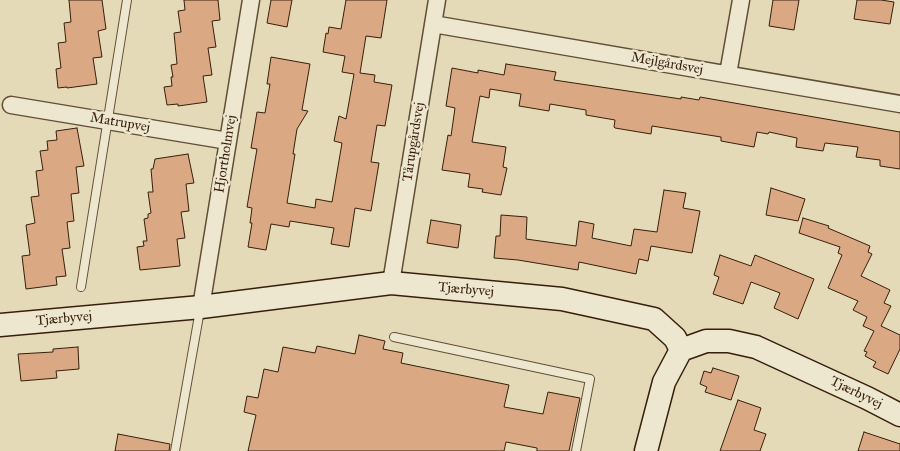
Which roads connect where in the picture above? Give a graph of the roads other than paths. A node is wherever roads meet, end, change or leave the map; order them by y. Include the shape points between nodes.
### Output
1 (128, 0) edge
2 (251, 0) edge
3 (437, 0) edge
4 (741, 0) edge
5 (433, 24) junction
6 (728, 74) junction
7 (900, 104) edge
8 (12, 105) dead end
9 (108, 121) junction
10 (228, 142) junction
11 (391, 283) junction
12 (81, 287) dead end
13 (201, 307) junction
14 (0, 325) edge
15 (394, 337) dead end
16 (681, 350) junction
17 (900, 415) edge
18 (175, 451) edge
19 (576, 451) edge
20 (646, 451) edge

1 - 9 lane
2 - 10 street, Hjortholmvej
3 - 5 street, Tårupgårdsvej
4 - 6 street
5 - 6 street, Mejlgårdsvej
5 - 11 street, Tårupgårdsvej
6 - 7 street, Mejlgårdsvej
8 - 9 street, Matrupvej
9 - 10 street, Matrupvej
9 - 12 lane
10 - 13 street, Hjortholmvej
11 - 13 street, Tjærbyvej
11 - 16 street, Tjærbyvej via 562,299 654,319 675,338
13 - 14 street, Tjærbyvej
13 - 18 lane
15 - 19 lane via 590,379
16 - 17 street, Tjærbyvej via 706,341 729,341 756,347
16 - 20 street via 664,382

